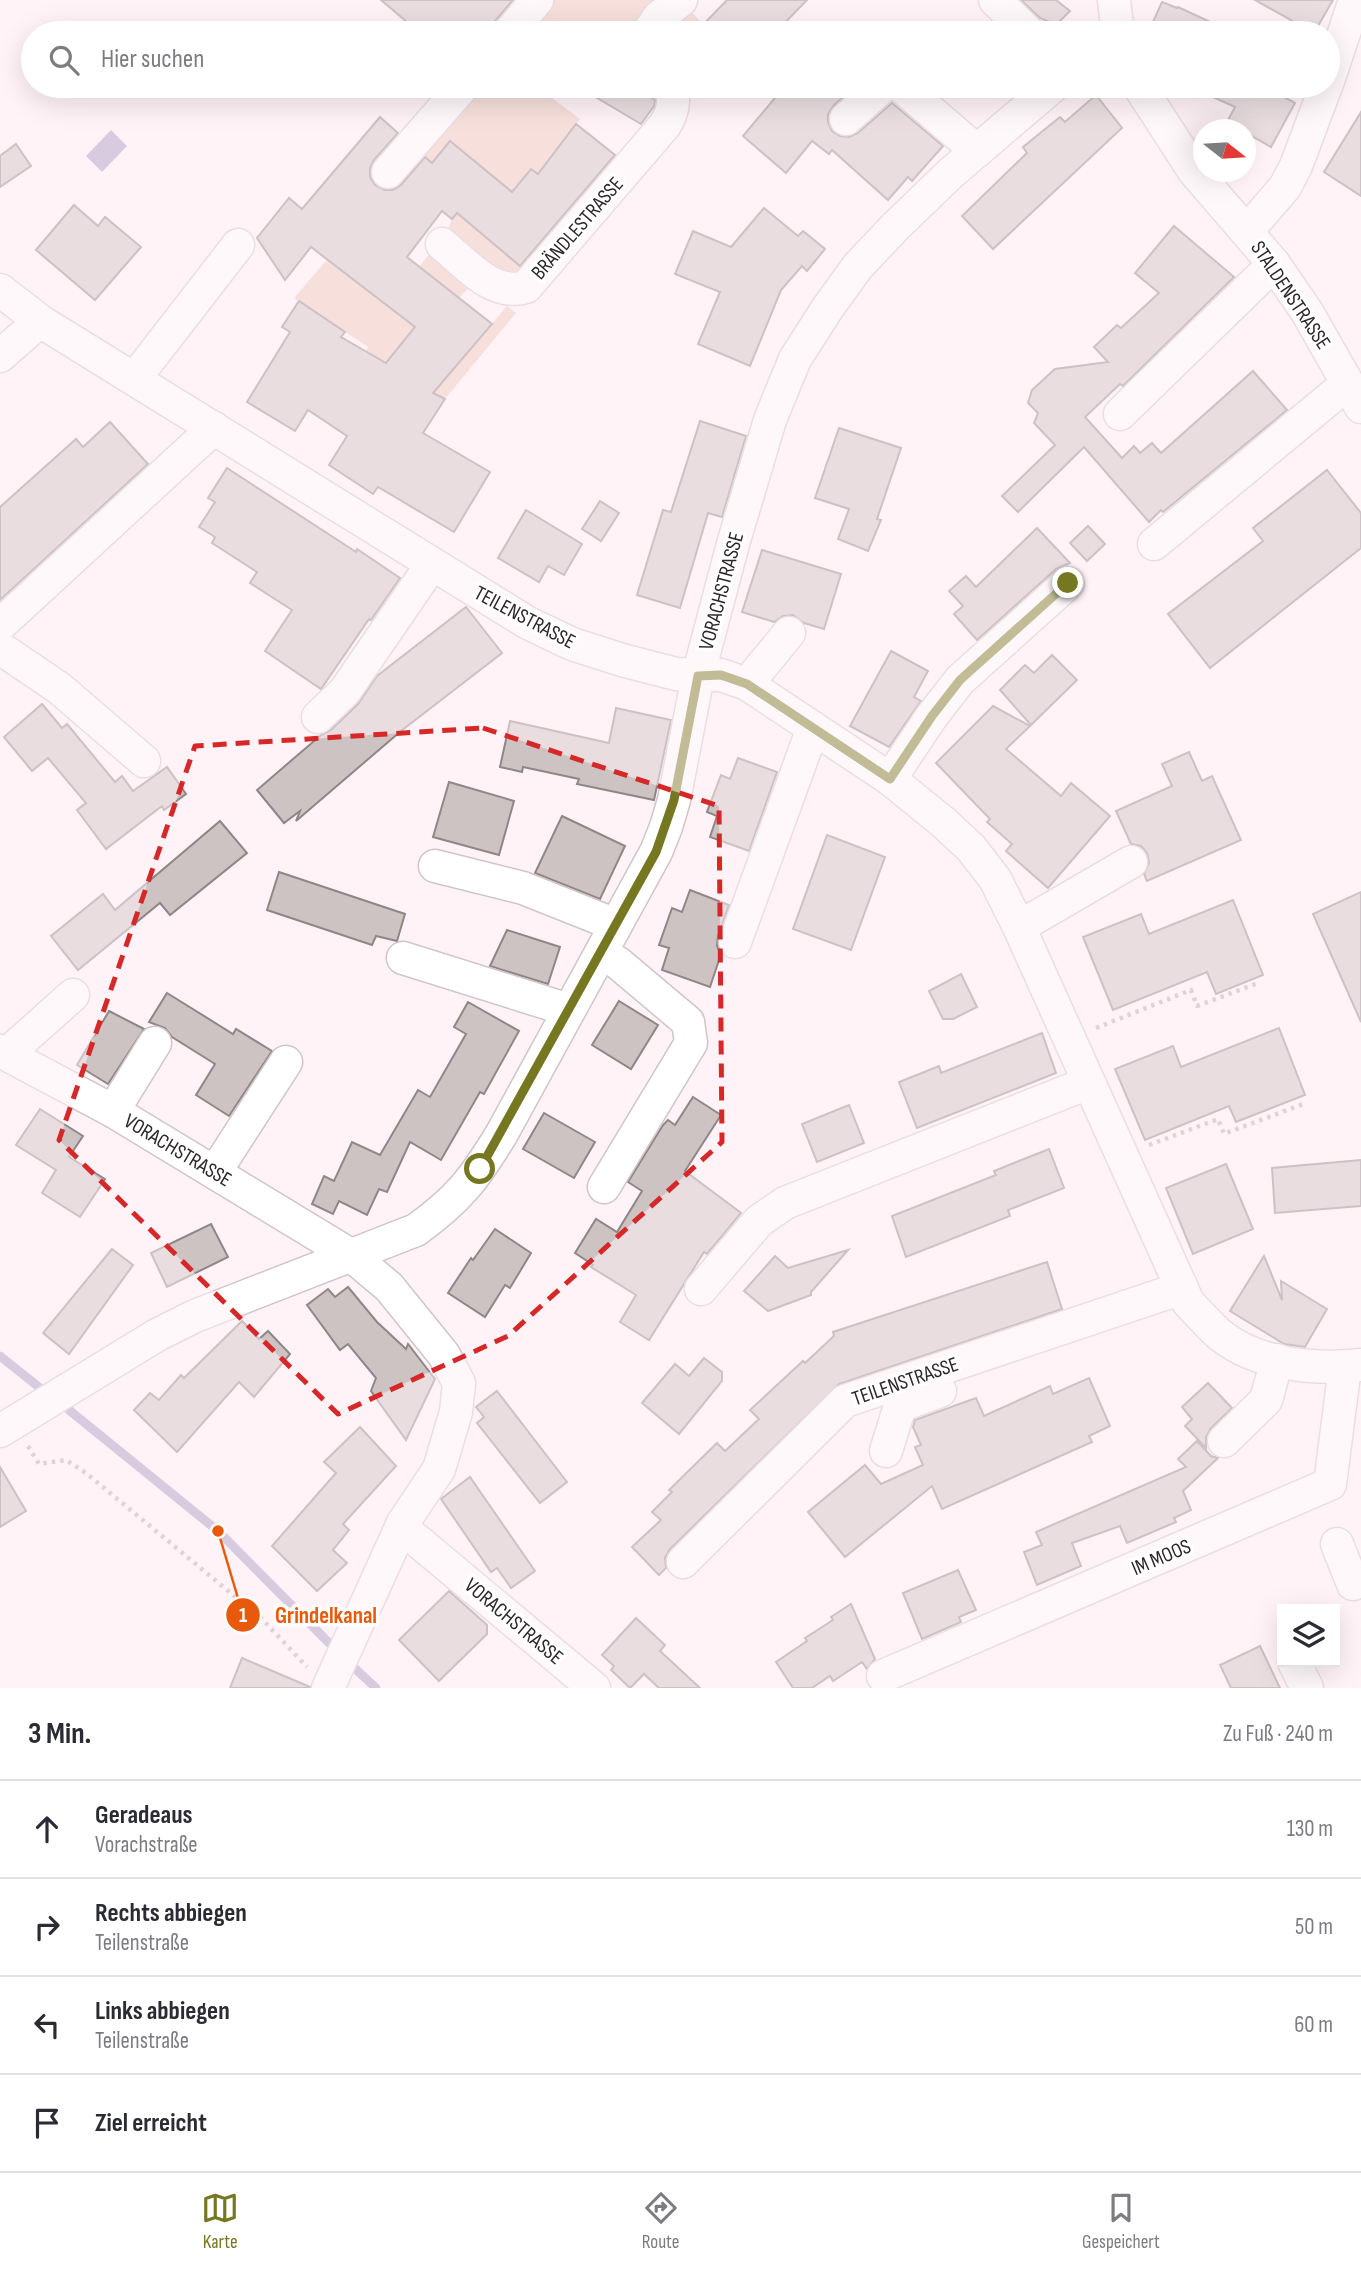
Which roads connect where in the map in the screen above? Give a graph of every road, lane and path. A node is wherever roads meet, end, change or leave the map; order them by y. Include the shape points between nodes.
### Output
1 (537, 0) edge
2 (681, 0) edge
3 (995, 0) edge
4 (1114, 0) edge
5 (1355, 0) edge
6 (519, 21) edge
7 (656, 21) edge
8 (1017, 21) edge
9 (1117, 21) edge
10 (1340, 44) edge
11 (453, 98) edge
12 (674, 98) edge
13 (870, 98) edge
14 (915, 98) edge
15 (1039, 98) edge
16 (1147, 98) edge
17 (1321, 98) edge
18 (846, 119) dead end
19 (977, 151) junction
20 (388, 172) dead end
21 (1247, 230) junction
22 (442, 244) dead end
23 (238, 245) dead end
24 (1274, 264) junction
25 (0, 290) edge
26 (40, 321) junction
27 (0, 356) edge
28 (135, 378) junction
29 (1354, 396) edge
30 (1120, 414) dead end
31 (214, 428) junction
32 (1154, 544) dead end
33 (432, 564) junction
34 (1068, 583) dead end
35 (0, 625) edge
36 (789, 633) dead end
37 (0, 648) edge
38 (698, 676) junction
39 (747, 684) junction
40 (318, 716) dead end
41 (813, 728) junction
42 (144, 761) dead end
43 (890, 779) junction
44 (1131, 862) dead end
45 (435, 866) dead end
46 (616, 925) junction
47 (1019, 927) junction
48 (735, 942) dead end
49 (601, 953) junction
50 (403, 958) dead end
51 (1258, 983) dead end
52 (74, 995) dead end
53 (569, 1010) junction
54 (1069, 1039) junction
55 (155, 1043) dead end
56 (4, 1052) edge
57 (286, 1062) dead end
58 (1088, 1083) junction
59 (1303, 1104) dead end
60 (113, 1111) junction
61 (1121, 1155) junction
62 (215, 1172) junction
63 (604, 1187) dead end
64 (352, 1256) junction
65 (701, 1289) dead end
66 (1185, 1295) junction
67 (1277, 1360) junction
68 (1353, 1366) edge
69 (4, 1422) edge
70 (1224, 1441) dead end
71 (886, 1451) dead end
72 (401, 1527) junction
73 (1337, 1544) dead end
74 (683, 1562) dead end
75 (1361, 1581) edge
76 (1296, 1667) edge
77 (883, 1676) dead end
78 (322, 1681) edge
79 (594, 1688) edge
80 (1307, 1688) edge

1 - 6 street
2 - 7 street
3 - 8 street
4 - 9 street
5 - 10 street
11 - 20 street
12 - 22 street, BRÄNDLESTRASSE via 664,125 526,287 515,290 492,285
13 - 18 street
14 - 19 street
15 - 19 street, VORACHSTRASSE
16 - 21 street, STALDENSTRASSE via 1194,172
17 - 21 street via 1285,187
19 - 38 street, VORACHSTRASSE via 858,266 795,359 770,420
21 - 24 street, STALDENSTRASSE
23 - 28 street
24 - 29 street, STALDENSTRASSE
24 - 30 street
25 - 26 street, TEILENSTRASSE
26 - 27 street
26 - 28 street, TEILENSTRASSE
28 - 31 street, TEILENSTRASSE
29 - 32 street
31 - 33 street, TEILENSTRASSE
31 - 35 street
33 - 38 street, TEILENSTRASSE via 528,623 572,644
33 - 40 street via 345,691
34 - 43 street via 960,680
36 - 39 street
37 - 42 street via 59,688
38 - 39 street, TEILENSTRASSE via 721,675
38 - 46 street, VORACHSTRASSE via 666,827
39 - 41 street, TEILENSTRASSE
41 - 43 street, TEILENSTRASSE
41 - 48 street
43 - 47 street, TEILENSTRASSE via 971,848 995,879
44 - 47 street
45 - 46 street via 523,888
46 - 49 street, VORACHSTRASSE
47 - 54 street, TEILENSTRASSE
49 - 53 street, VORACHSTRASSE
49 - 63 street via 618,962 688,1022 691,1043
50 - 53 street
51 - 54 path via 1197,1006 1191,990
52 - 56 street
53 - 64 street, VORACHSTRASSE via 473,1180 416,1230
54 - 58 street, TEILENSTRASSE
55 - 60 street
56 - 60 street, VORACHSTRASSE
57 - 62 street
58 - 61 street, TEILENSTRASSE
58 - 65 street via 785,1203 759,1221
59 - 61 path via 1224,1134 1218,1119
60 - 62 street, VORACHSTRASSE
61 - 66 street, TEILENSTRASSE
62 - 64 street, VORACHSTRASSE
64 - 69 street, VORACHSTRASSE via 195,1316
64 - 72 street, VORACHSTRASSE via 389,1287 444,1355 459,1383 456,1412 439,1469
66 - 67 street, TEILENSTRASSE via 1220,1335 1247,1351
66 - 71 street, TEILENSTRASSE via 900,1406
66 - 74 street, TEILENSTRASSE via 845,1401
67 - 68 street, TEILENSTRASSE via 1303,1366
67 - 70 street via 1266,1400
68 - 77 street, IM MOOS via 1330,1485
69 - 78 path via 40,1464 66,1460 86,1473 262,1619
72 - 78 street, VORACHSTRASSE via 352,1637
72 - 79 street, VORACHSTRASSE
73 - 75 street via 1353,1584
76 - 80 street

